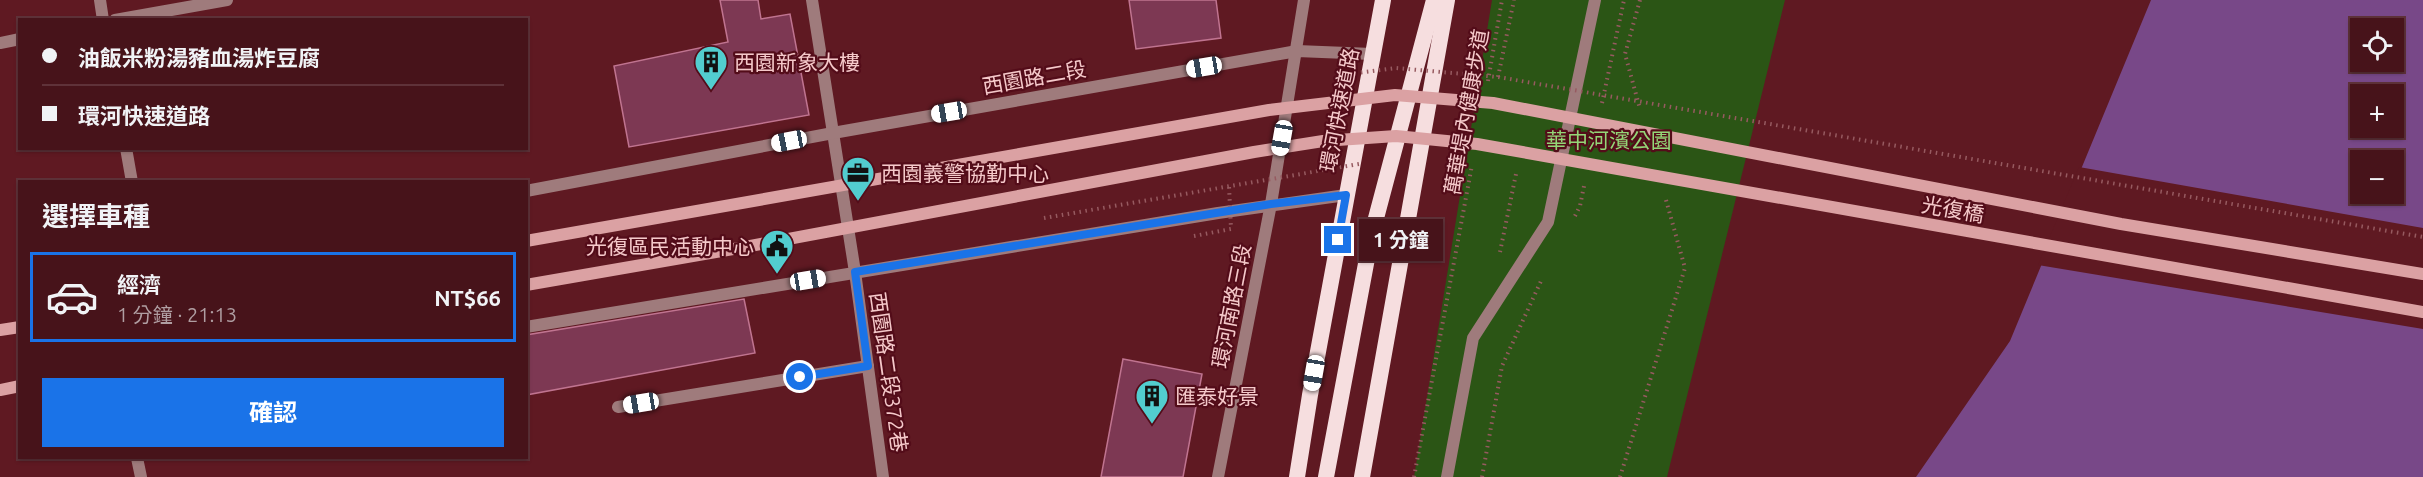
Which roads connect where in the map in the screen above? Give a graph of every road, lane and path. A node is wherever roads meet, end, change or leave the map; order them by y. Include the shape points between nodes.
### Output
1 (100, 0) edge
2 (227, 0) edge
3 (812, 0) edge
4 (1304, 0) edge
5 (1383, 0) edge
6 (1434, 0) edge
7 (1447, 0) edge
8 (1502, 0) edge
9 (1514, 0) edge
10 (1595, 0) edge
11 (1640, 0) edge
12 (104, 18) edge
13 (126, 18) edge
14 (18, 39) edge
15 (0, 43) edge
16 (1297, 51) junction
17 (1372, 54) junction
18 (1486, 92) dead end
19 (1640, 110) dead end
20 (833, 133) junction
21 (126, 150) edge
22 (1363, 164) dead end
23 (1481, 165) dead end
24 (1517, 168) dead end
25 (132, 180) edge
26 (1229, 186) junction
27 (1662, 189) dead end
28 (528, 191) edge
29 (1346, 195) junction
30 (1271, 204) junction
31 (1042, 218) dead end
32 (1194, 236) dead end
33 (2423, 237) edge
34 (528, 241) edge
35 (1497, 263) dead end
36 (855, 272) junction
37 (2423, 274) edge
38 (528, 285) edge
39 (2423, 312) edge
40 (18, 327) edge
41 (528, 327) edge
42 (0, 330) edge
43 (868, 366) junction
44 (18, 386) edge
45 (0, 390) edge
46 (618, 407) dead end
47 (137, 459) edge
48 (141, 477) edge
49 (883, 477) edge
50 (1218, 477) edge
51 (1297, 477) edge
52 (1326, 477) edge
53 (1362, 477) edge
54 (1414, 477) edge
55 (1447, 477) edge
56 (1620, 477) edge

1 - 12 street
2 - 13 street
3 - 20 street, 西園路二段372巷
4 - 16 street, 環河南路三段
5 - 17 highway, 環河快速道路
6 - 52 highway via 1371,237
7 - 53 highway
8 - 18 path, 萬華堤內健康步道
9 - 33 path, bridge via 1498,77
10 - 55 street via 1548,222 1473,338
11 - 19 path via 1625,54
14 - 15 street
16 - 17 street, 西園路二段
16 - 20 street, 西園路二段
16 - 30 street, 環河南路三段
17 - 29 highway, 環河快速道路
20 - 28 street, 西園路二段
20 - 36 street, 西園路二段372巷
21 - 25 street
22 - 26 path, bridge
23 - 54 path, 萬華堤內健康步道 via 1471,163
24 - 35 path
26 - 31 path, bridge
26 - 32 path, bridge via 1231,229
27 - 56 path via 1685,268
29 - 30 street
29 - 51 highway, 環河快速道路
30 - 36 street
30 - 50 street, 環河南路三段
34 - 37 main road, 光復橋, bridge via 1269,110 1395,95 1493,103 2121,224
36 - 41 street
36 - 43 street, 西園路二段372巷
38 - 39 main road, 光復橋, bridge via 1254,152 1323,141 1396,136 1478,144
40 - 42 main road
43 - 46 street
43 - 49 street, 西園路二段372巷
44 - 45 main road
47 - 48 street

